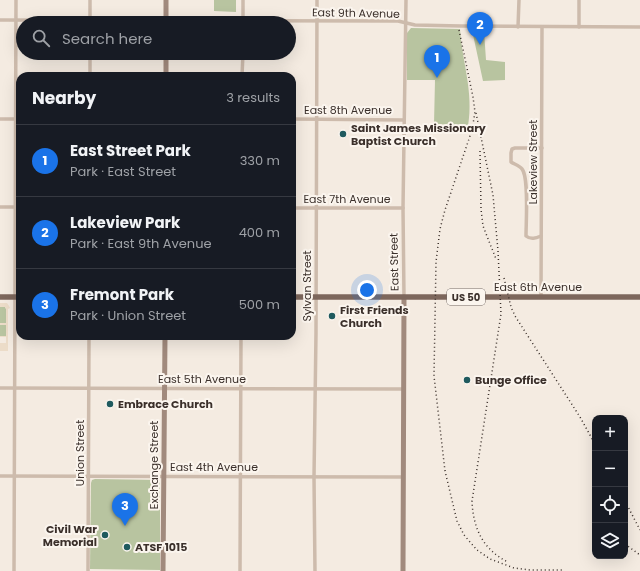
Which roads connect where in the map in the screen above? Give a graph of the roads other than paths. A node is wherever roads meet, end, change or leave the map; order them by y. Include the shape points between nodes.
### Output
1 (16, 0) edge
2 (90, 0) edge
3 (166, 0) edge
4 (243, 0) edge
5 (317, 0) edge
6 (406, 0) edge
7 (518, 0) edge
8 (579, 0) edge
9 (90, 16) edge
10 (166, 16) edge
11 (243, 16) edge
12 (0, 20) edge
13 (16, 20) joint
14 (296, 21) edge
15 (317, 21) junction
16 (405, 23) junction
17 (518, 27) junction
18 (542, 27) junction
19 (579, 27) junction
20 (640, 27) edge
21 (17, 60) edge
22 (90, 60) edge
23 (166, 60) edge
24 (243, 60) edge
25 (17, 72) edge
26 (90, 72) edge
27 (166, 72) edge
28 (242, 72) edge
29 (0, 119) edge
30 (16, 119) edge
31 (296, 119) edge
32 (316, 119) junction
33 (404, 120) junction
34 (542, 148) junction
35 (16, 178) edge
36 (0, 207) edge
37 (15, 207) junction
38 (296, 208) edge
39 (316, 208) junction
40 (403, 208) junction
41 (541, 236) junction
42 (16, 252) edge
43 (0, 297) edge
44 (16, 297) edge
45 (296, 297) edge
46 (316, 297) junction
47 (404, 297) junction
48 (541, 297) junction
49 (640, 297) edge
50 (16, 327) edge
51 (89, 340) edge
52 (165, 340) edge
53 (241, 340) edge
54 (0, 388) edge
55 (14, 388) junction
56 (89, 388) junction
57 (164, 388) junction
58 (241, 388) junction
59 (315, 388) junction
60 (404, 389) junction
61 (0, 476) edge
62 (15, 476) junction
63 (164, 476) junction
64 (241, 476) junction
65 (314, 476) junction
66 (89, 477) junction
67 (403, 477) junction
68 (14, 571) edge
69 (88, 571) edge
70 (163, 571) edge
71 (240, 571) edge
72 (315, 571) edge
73 (403, 571) edge

1 - 13 street
2 - 9 street
3 - 10 street
4 - 11 street
5 - 15 street, Sylvan Street
6 - 16 street, East Street
7 - 17 street
8 - 19 street
12 - 13 street, East 9th Avenue
14 - 15 street, East 9th Avenue
15 - 16 street, East 9th Avenue
15 - 32 street, Sylvan Street
16 - 17 street, East 9th Avenue
16 - 33 street, East Street
17 - 18 street, East 9th Avenue
18 - 19 street, East 9th Avenue
18 - 34 street, Lakeview Street
19 - 20 street, East 9th Avenue
21 - 25 street
22 - 26 street
23 - 27 street
24 - 28 street
29 - 30 street
31 - 32 street, East 8th Avenue
32 - 33 street, East 8th Avenue
32 - 39 street, Sylvan Street
33 - 40 street, East Street
34 - 41 street, Lakeview Street
34 - 41 street via 515,148 511,153 511,162 524,173 527,190 526,236 533,239
35 - 37 street
36 - 37 street
37 - 42 street
38 - 39 street, East 7th Avenue
39 - 40 street, East 7th Avenue
39 - 46 street, Sylvan Street
40 - 47 street, East Street
41 - 48 street, Lakeview Street
43 - 44 main road
45 - 46 main road, East 6th Avenue / US 50
46 - 47 main road, East 6th Avenue / US 50
46 - 59 street, Sylvan Street
47 - 48 main road, East 6th Avenue / US 50
47 - 60 street, East Street
48 - 49 main road, East 6th Avenue / US 50
50 - 55 street
51 - 56 street, Union Street
52 - 57 street, Exchange Street
53 - 58 street
54 - 55 street, East 5th Avenue
55 - 56 street, East 5th Avenue
55 - 62 street
56 - 57 street, East 5th Avenue
56 - 66 street, Union Street
57 - 58 street, East 5th Avenue
57 - 63 street, Exchange Street
58 - 59 street, East 5th Avenue
58 - 64 street
59 - 60 street, East 5th Avenue
59 - 65 street, Sylvan Street
60 - 67 street, East Street
61 - 62 street, East 4th Avenue
62 - 66 street, East 4th Avenue
62 - 68 street
63 - 64 street, East 4th Avenue
63 - 66 street, East 4th Avenue
63 - 70 street, Exchange Street
64 - 65 street, East 4th Avenue
64 - 71 street
65 - 67 street, East 4th Avenue
65 - 72 street, Sylvan Street
66 - 69 street, Union Street
67 - 73 street, East Street

